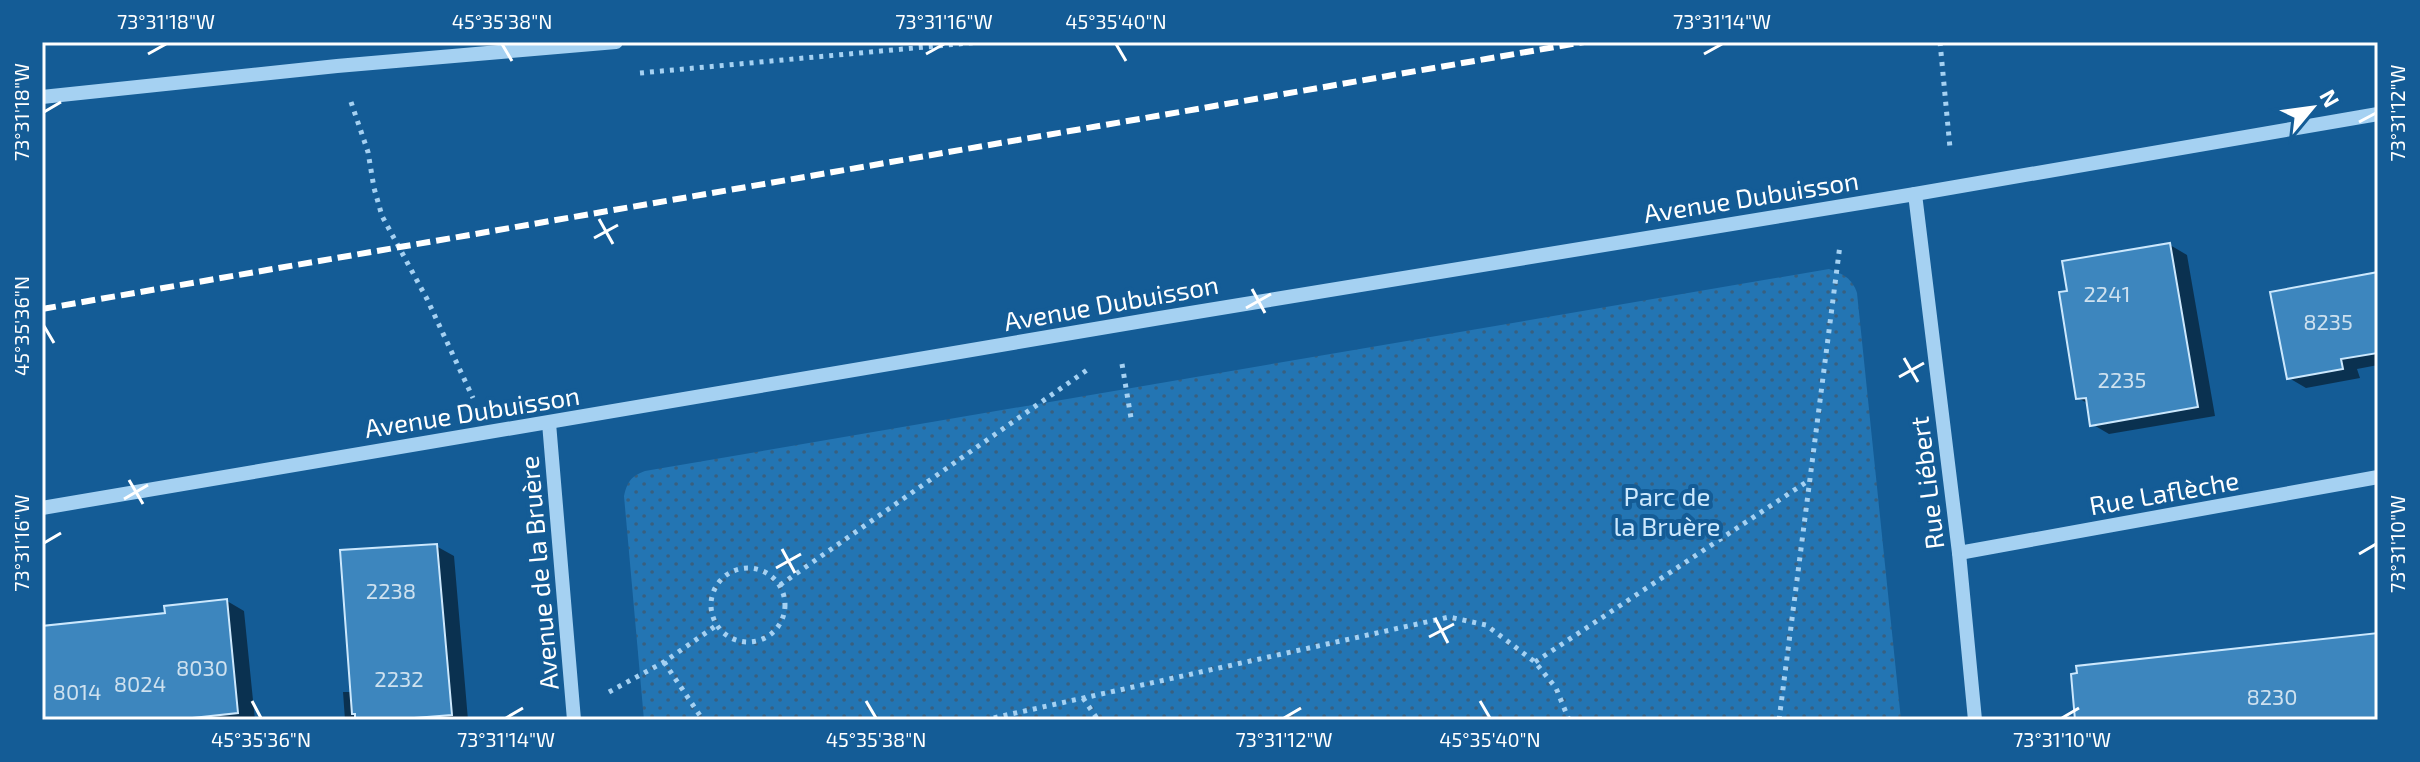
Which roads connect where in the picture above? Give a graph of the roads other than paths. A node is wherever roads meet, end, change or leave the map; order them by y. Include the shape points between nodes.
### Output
1 (616, 42) edge
2 (42, 97) edge
3 (2378, 114) edge
4 (1915, 194) junction
5 (549, 423) junction
6 (2378, 477) edge
7 (42, 508) edge
8 (1959, 553) junction
9 (574, 716) edge
10 (1975, 720) edge

1 - 2 street
3 - 4 street, Avenue Dubuisson
4 - 5 street, Avenue Dubuisson
4 - 8 street, Rue Liébert
5 - 7 street, Avenue Dubuisson
5 - 9 street, Avenue de la Bruère
6 - 8 street, Rue Laflèche
8 - 10 street, Rue Liébert

